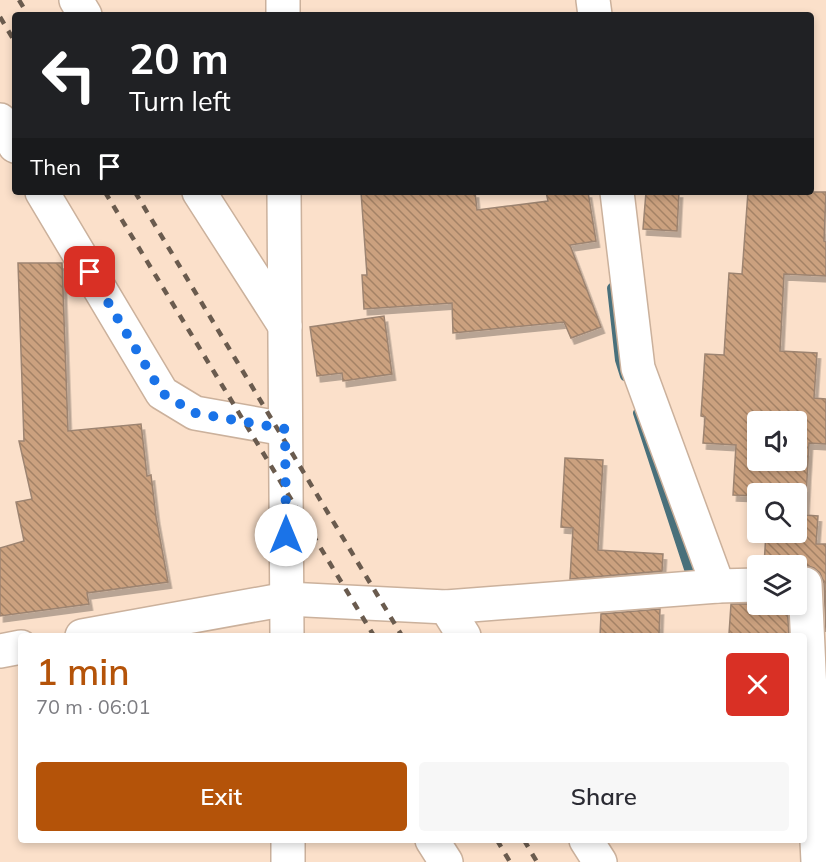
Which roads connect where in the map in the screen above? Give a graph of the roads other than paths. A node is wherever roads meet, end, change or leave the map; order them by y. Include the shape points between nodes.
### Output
1 (0, 120) edge
2 (12, 141) edge
3 (44, 195) edge
4 (201, 195) edge
5 (284, 195) edge
6 (617, 195) edge
7 (285, 326) junction
8 (285, 429) junction
9 (809, 584) edge
10 (747, 585) edge
11 (718, 586) junction
12 (286, 599) junction
13 (446, 607) junction
14 (99, 633) edge
15 (287, 633) edge
16 (307, 633) edge
17 (462, 633) edge
18 (18, 648) edge
19 (0, 651) edge
20 (288, 843) edge
21 (434, 843) edge
22 (588, 843) edge
23 (288, 862) edge
24 (446, 862) edge
25 (600, 862) edge
26 (818, 862) edge

1 - 2 street
3 - 8 street via 162,393 195,413
4 - 7 street
5 - 7 street
6 - 11 street via 638,368
7 - 8 street
8 - 12 street
9 - 26 street
10 - 11 street
11 - 13 street
12 - 13 street
12 - 14 street
12 - 15 street
12 - 16 street
13 - 17 street
18 - 19 street
20 - 23 street
21 - 24 street
22 - 25 street

